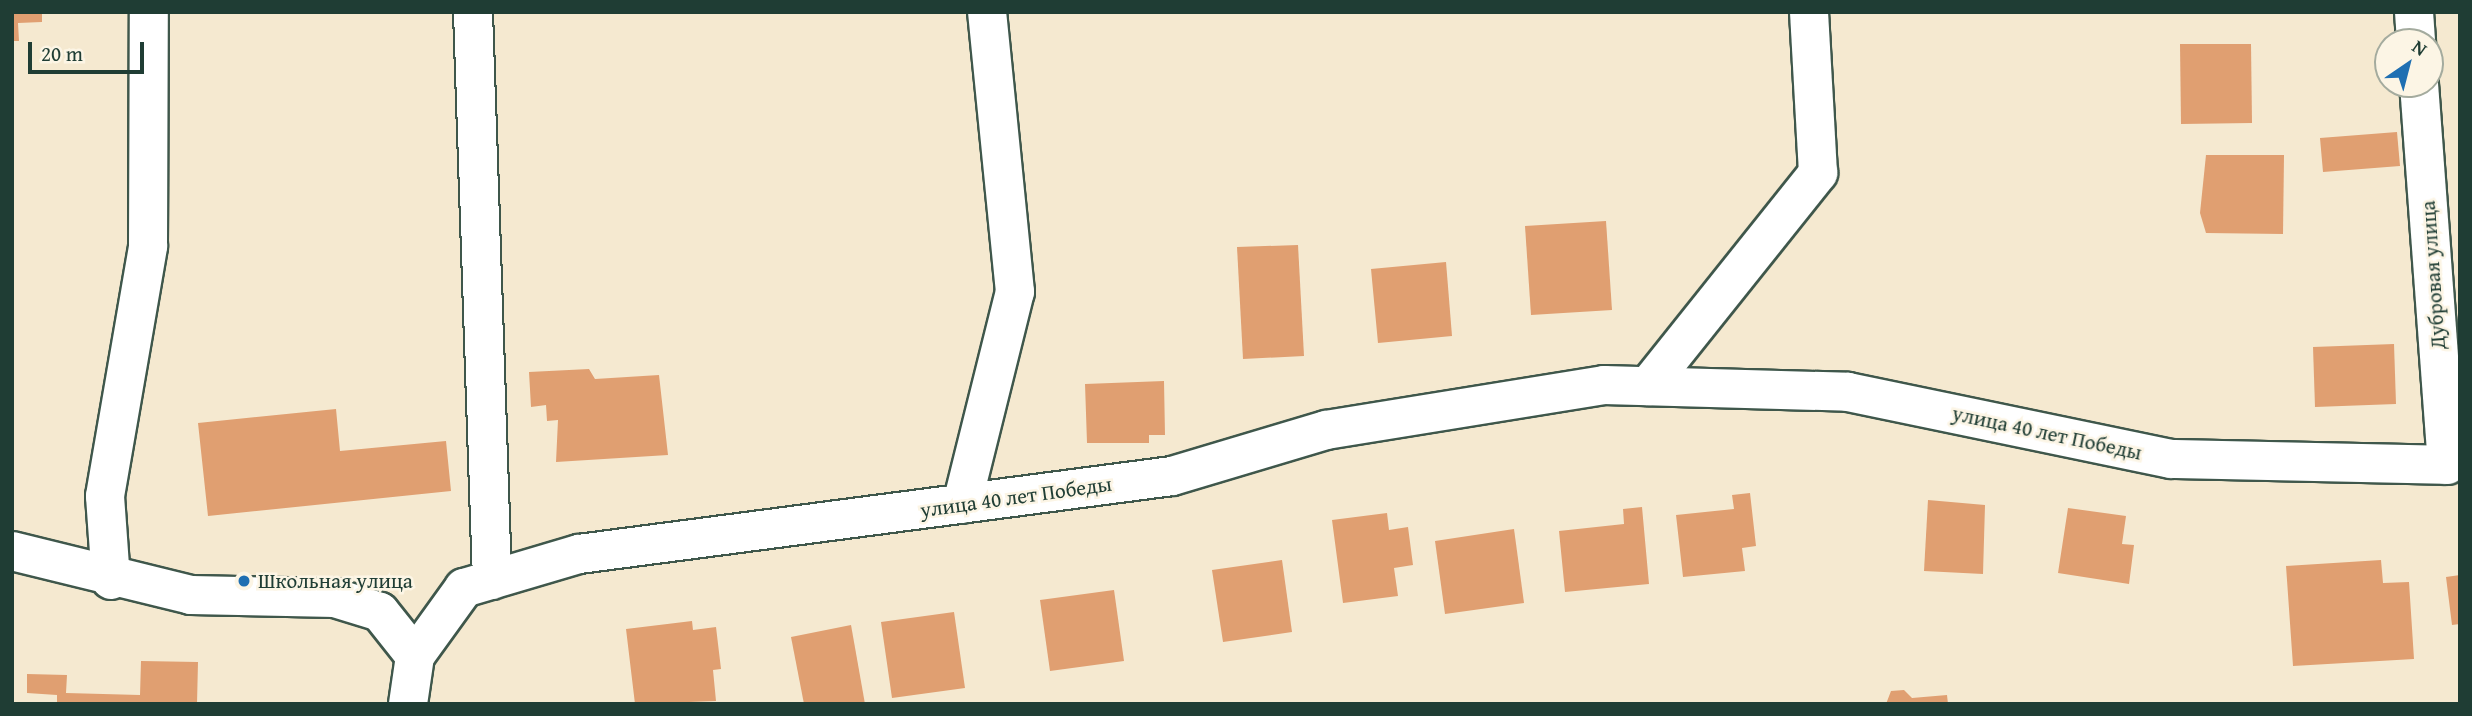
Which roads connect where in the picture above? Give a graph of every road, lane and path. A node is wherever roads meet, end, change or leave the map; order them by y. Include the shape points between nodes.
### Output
1 (149, 12) edge
2 (473, 12) edge
3 (987, 12) edge
4 (1809, 12) edge
5 (2420, 98) edge
6 (1648, 386) junction
7 (2447, 466) joint
8 (962, 504) junction
9 (12, 551) edge
10 (111, 580) junction
11 (492, 580) junction
12 (415, 656) junction
13 (408, 704) edge

1 - 10 street via 148,246 105,496
2 - 11 street
3 - 8 street via 1014,292
4 - 6 street via 1818,173
5 - 7 street, Дубровая улица
6 - 7 street, улица 40 лет Победы via 1847,392 2171,459
6 - 8 street, улица 40 лет Победы via 1604,385 1326,430 1172,476
8 - 11 street, улица 40 лет Победы via 579,554
9 - 10 street
10 - 12 street via 191,595 335,598 380,612
11 - 12 street, улица 40 лет Победы via 464,588
12 - 13 street

